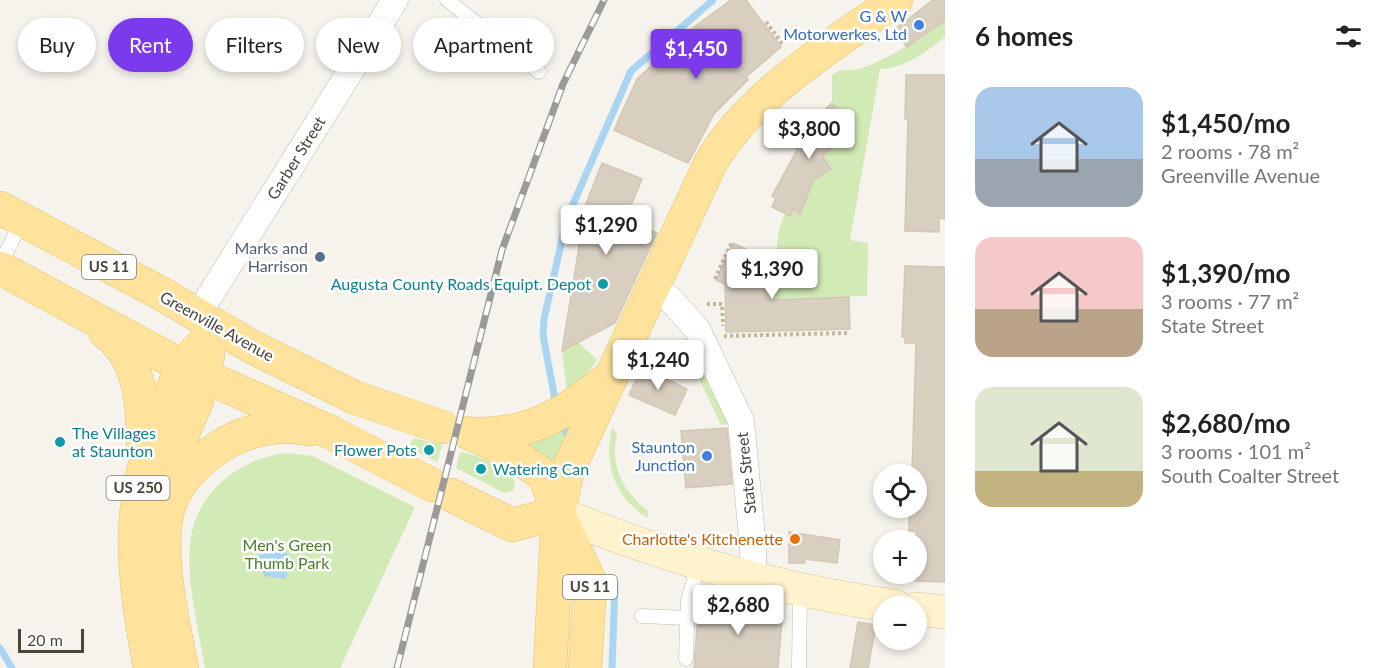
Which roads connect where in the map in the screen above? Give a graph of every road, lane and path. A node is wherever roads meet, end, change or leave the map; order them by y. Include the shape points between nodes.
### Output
1 (395, 0) edge
2 (447, 0) edge
3 (888, 2) edge
4 (470, 18) edge
5 (766, 22) dead end
6 (784, 46) dead end
7 (11, 214) edge
8 (732, 242) dead end
9 (0, 266) edge
10 (715, 279) dead end
11 (653, 288) junction
12 (64, 304) junction
13 (208, 322) junction
14 (850, 333) dead end
15 (717, 336) dead end
16 (192, 370) junction
17 (612, 376) junction
18 (455, 430) junction
19 (332, 433) junction
20 (684, 465) dead end
21 (143, 468) junction
22 (650, 468) dead end
23 (558, 513) junction
24 (166, 517) junction
25 (699, 564) junction
26 (753, 580) junction
27 (800, 590) junction
28 (873, 602) edge
29 (927, 610) edge
30 (945, 612) edge
31 (642, 616) dead end
32 (687, 618) junction
33 (686, 659) dead end
34 (150, 668) edge
35 (182, 668) edge
36 (550, 668) edge
37 (585, 668) edge
38 (799, 668) edge

1 - 13 street, Garber Street
2 - 4 lane
3 - 11 main road via 766,96 735,125 710,164
5 - 6 path
7 - 9 lane
7 - 13 main road, Greenville Avenue / US 11
8 - 10 path
9 - 12 main road
11 - 17 main road
11 - 26 street, State Street via 670,299 697,328 741,421
12 - 16 main road
12 - 21 main road via 113,338 129,358 142,412
13 - 16 main road, US 250
13 - 18 main road, Greenville Avenue / US 11 via 356,398
14 - 15 path
16 - 19 main road
16 - 21 main road, US 250 via 157,427
16 - 24 main road via 197,401 173,456
17 - 18 main road via 554,417 511,431
17 - 23 main road via 568,470
18 - 23 main road, Greenville Avenue / US 11 via 507,450 545,476
19 - 23 main road via 512,525
19 - 24 main road, US 250 via 279,427 231,440 187,474
20 - 22 path
21 - 34 main road, US 250 via 135,506 135,561
23 - 25 main road
23 - 36 main road, US 11
23 - 37 main road, US 11 via 590,582
24 - 35 main road, US 250 via 169,598
25 - 26 main road
25 - 32 lane
26 - 27 main road
27 - 28 main road
27 - 38 lane
29 - 30 main road
31 - 32 lane
32 - 33 lane

